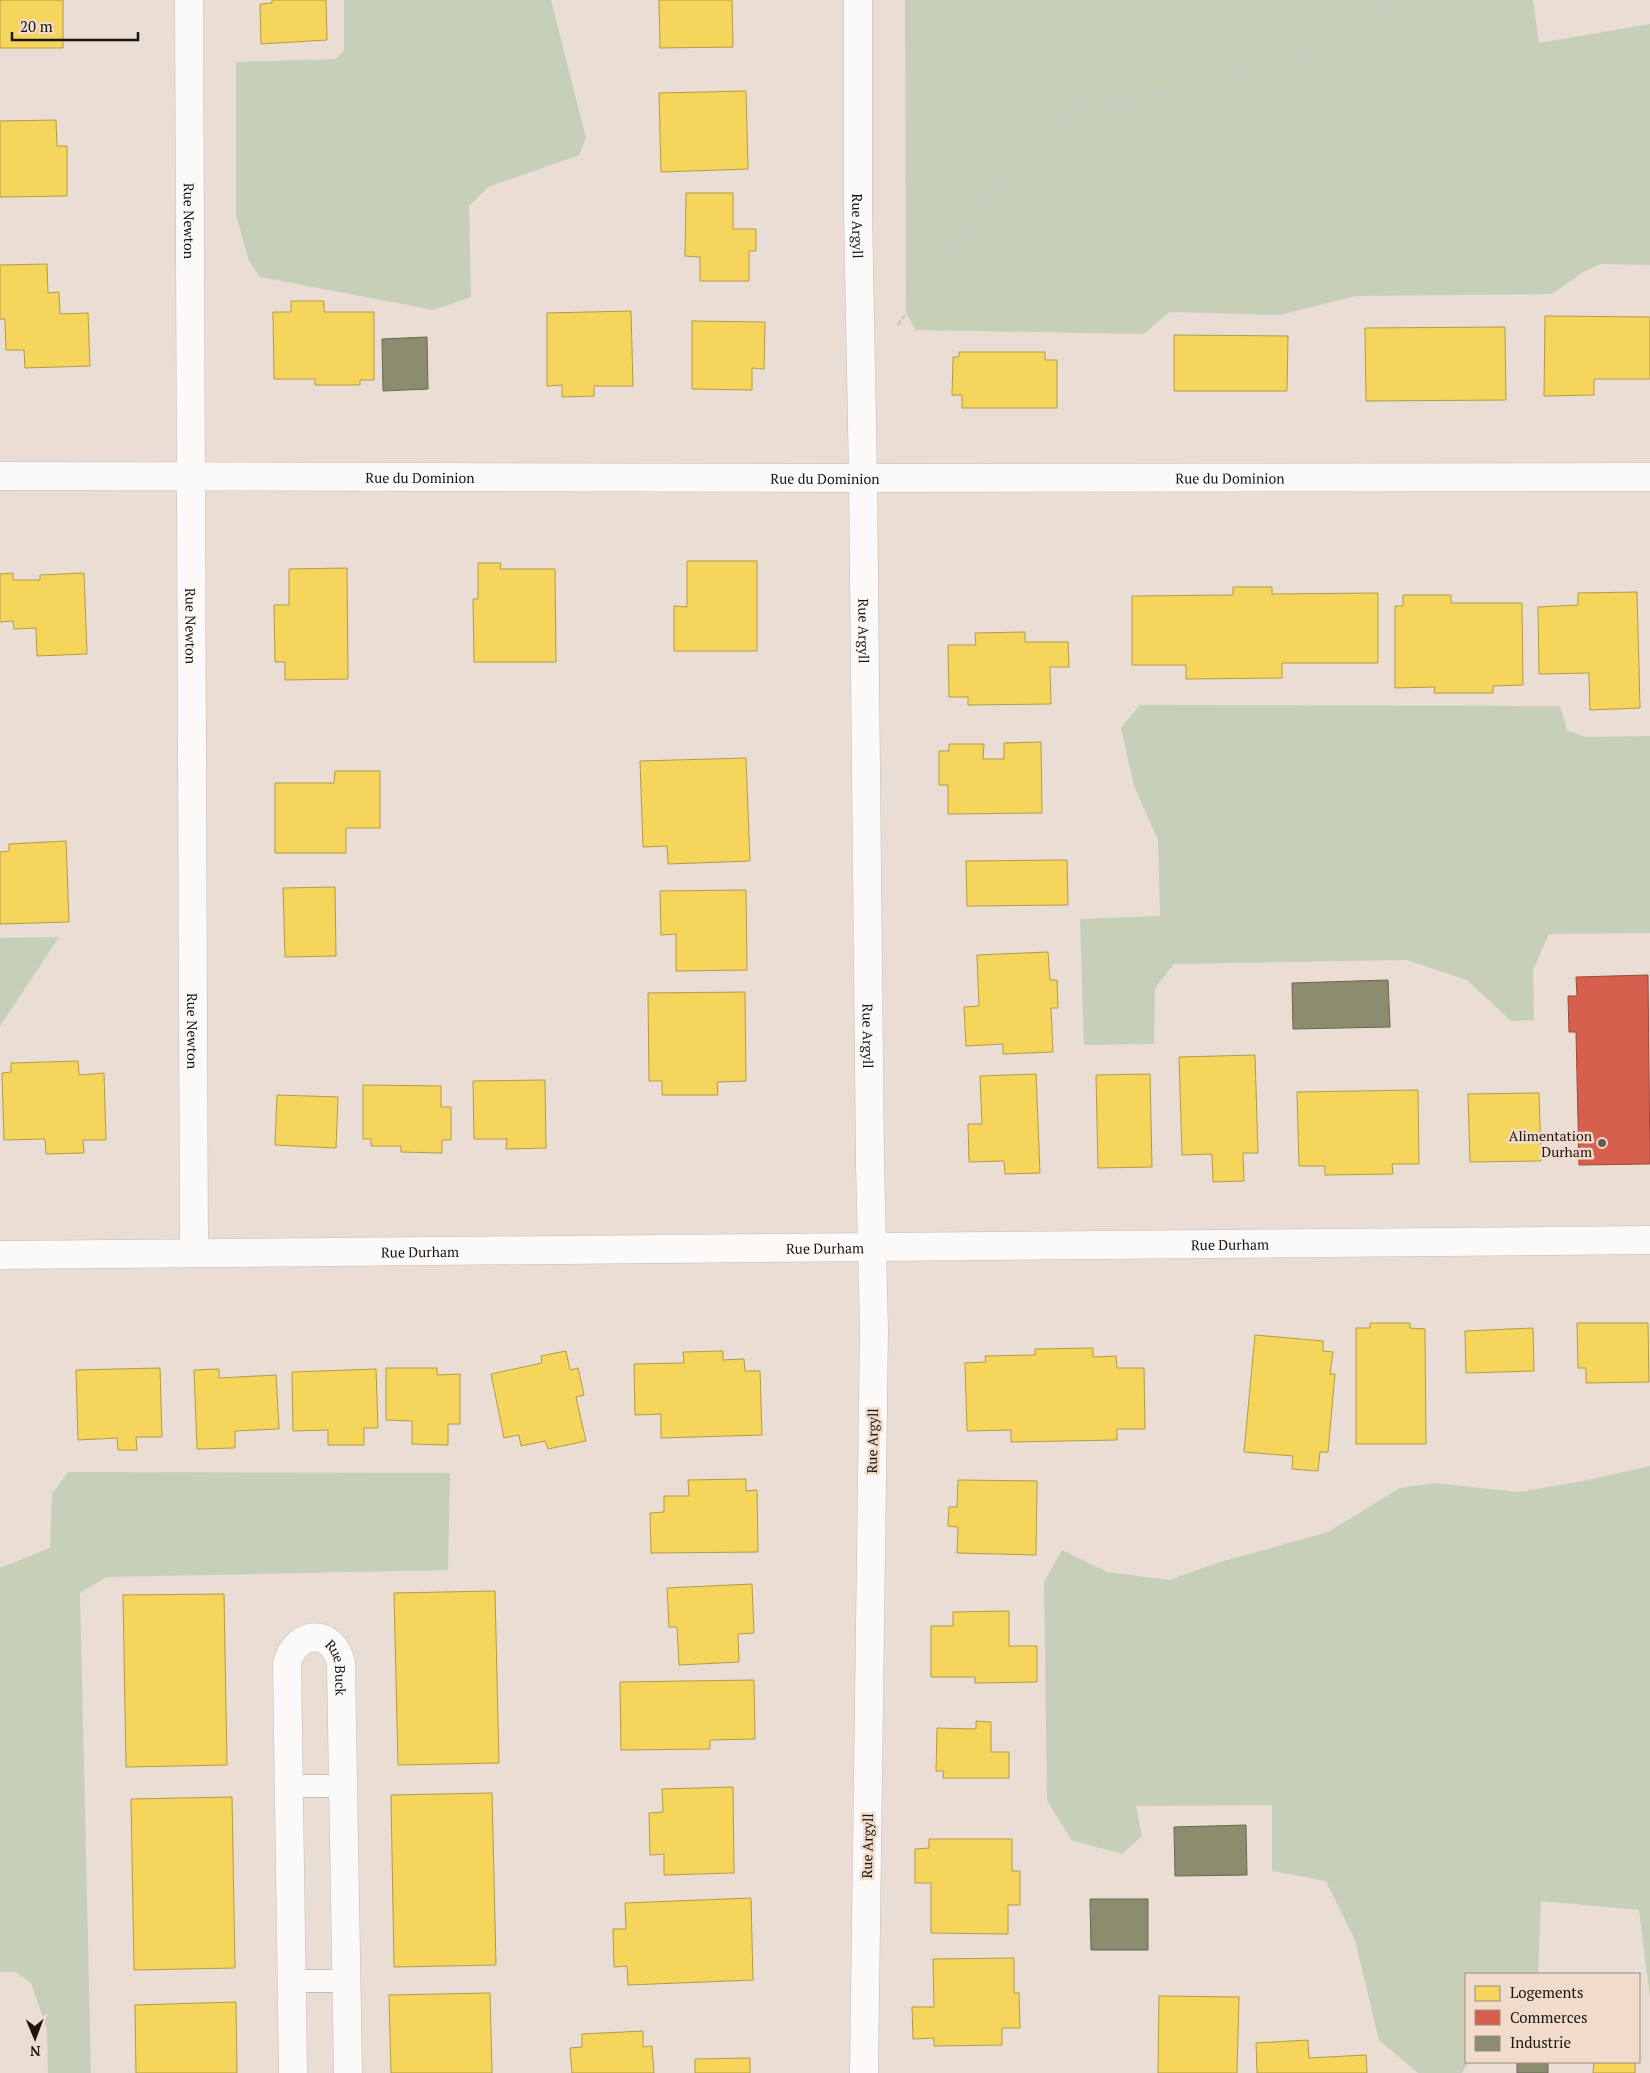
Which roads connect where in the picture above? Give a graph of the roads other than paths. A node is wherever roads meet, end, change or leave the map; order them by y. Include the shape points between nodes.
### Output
1 (189, 0) edge
2 (858, 0) edge
3 (0, 476) edge
4 (191, 476) junction
5 (1650, 477) edge
6 (863, 478) junction
7 (1650, 1240) edge
8 (872, 1247) junction
9 (194, 1253) junction
10 (0, 1255) edge
11 (289, 1786) junction
12 (343, 1786) junction
13 (346, 1980) junction
14 (292, 1981) junction
15 (293, 2073) edge
16 (348, 2073) edge
17 (864, 2073) edge

1 - 4 street, Rue Newton
2 - 6 street, Rue Argyll
3 - 4 street, Rue du Dominion
4 - 6 street, Rue du Dominion
4 - 9 street, Rue Newton
5 - 6 street, Rue du Dominion
6 - 8 street, Rue Argyll
7 - 8 street, Rue Durham
8 - 9 street, Rue Durham
8 - 17 street, Rue Argyll via 874,1330
9 - 10 street, Rue Durham
11 - 12 lane
11 - 12 street, Rue Buck via 287,1663 296,1644 314,1637 334,1645 342,1664
11 - 14 street, Rue Buck
12 - 13 street, Rue Buck
13 - 14 lane
13 - 16 street, Rue Buck
14 - 15 street, Rue Buck

